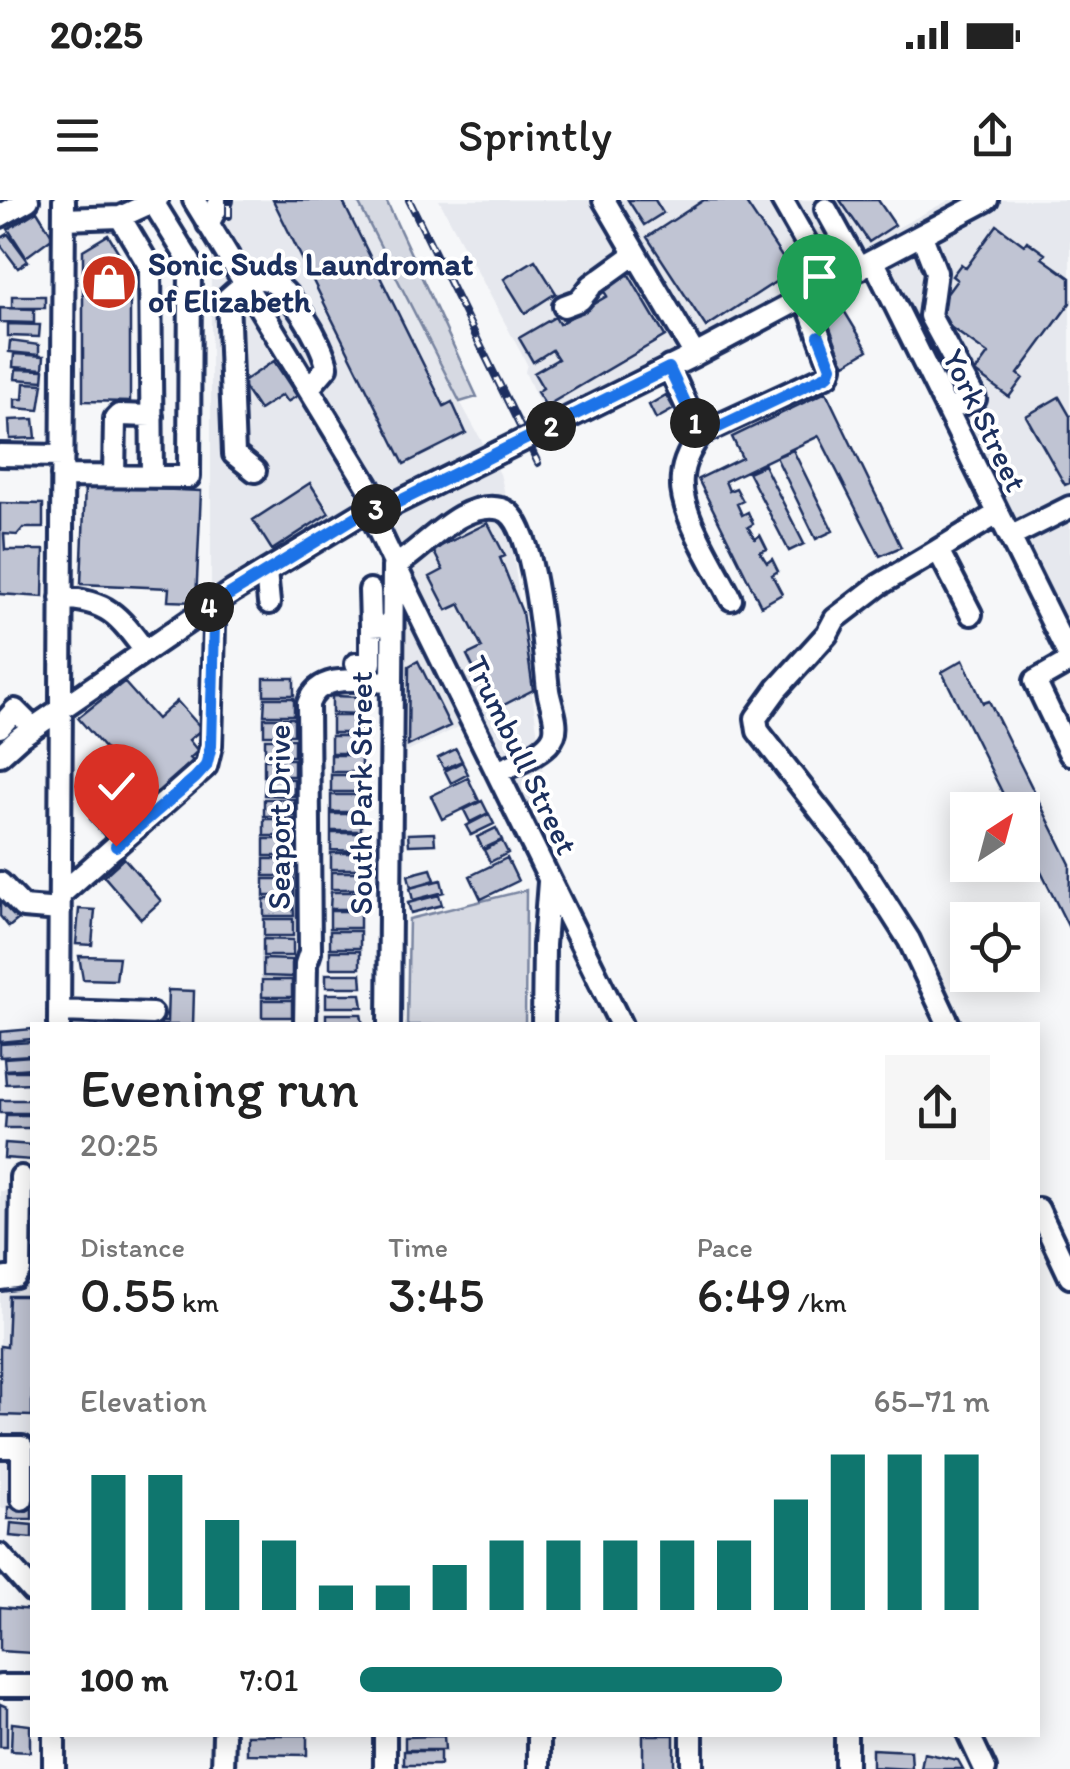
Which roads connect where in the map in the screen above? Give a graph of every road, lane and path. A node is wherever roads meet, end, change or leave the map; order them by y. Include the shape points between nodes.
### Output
1 (28, 200) edge
2 (194, 200) edge
3 (221, 200) edge
4 (604, 200) edge
5 (782, 200) edge
6 (155, 201) edge
7 (982, 201) edge
8 (826, 209) dead end
9 (64, 210) edge
10 (0, 216) edge
11 (120, 217) junction
12 (208, 224) junction
13 (922, 236) junction
14 (636, 254) junction
15 (866, 265) junction
16 (246, 284) junction
17 (830, 284) junction
18 (805, 298) junction
19 (564, 306) dead end
20 (694, 355) junction
21 (669, 368) junction
22 (309, 388) junction
23 (948, 410) junction
24 (152, 416) junction
25 (700, 434) junction
26 (0, 456) edge
27 (62, 466) junction
28 (256, 470) dead end
29 (114, 476) junction
30 (152, 476) junction
31 (1070, 507) edge
32 (374, 510) junction
33 (998, 514) junction
34 (1010, 537) junction
35 (938, 550) junction
36 (394, 563) junction
37 (266, 571) junction
38 (370, 590) dead end
39 (61, 598) junction
40 (731, 599) dead end
41 (269, 602) dead end
42 (204, 610) junction
43 (971, 614) dead end
44 (382, 625) junction
45 (145, 651) junction
46 (1069, 652) edge
47 (356, 664) dead end
48 (392, 682) junction
49 (60, 709) junction
50 (2, 721) edge
51 (32, 728) junction
52 (1070, 753) edge
53 (0, 755) edge
54 (497, 772) junction
55 (550, 879) junction
56 (0, 883) edge
57 (60, 903) junction
58 (152, 1014) dead end
59 (59, 1018) edge
60 (305, 1022) edge
61 (389, 1022) edge
62 (544, 1022) edge
63 (620, 1022) edge
64 (948, 1022) edge
65 (18, 1177) edge
66 (1040, 1213) edge
67 (1070, 1276) edge
68 (0, 1280) edge
69 (0, 1447) edge
70 (0, 1499) edge
71 (27, 1500) edge
72 (0, 1555) edge
73 (30, 1590) edge
74 (0, 1686) edge
75 (30, 1686) edge
76 (54, 1737) edge
77 (224, 1737) edge
78 (385, 1737) edge
79 (539, 1737) edge
80 (692, 1737) edge
81 (846, 1737) edge
82 (970, 1737) edge
83 (54, 1769) edge
84 (223, 1769) edge
85 (384, 1769) edge
86 (539, 1769) edge
87 (692, 1769) edge
88 (846, 1769) edge
89 (985, 1769) edge

1 - 10 street
2 - 12 street, Trumbull Street
3 - 12 street
4 - 14 street
5 - 17 street
6 - 11 street
6 - 30 street via 190,262 189,477
7 - 13 street
8 - 15 street, York Street
9 - 11 street
9 - 27 street
11 - 24 street via 150,267
12 - 16 street, Trumbull Street
13 - 15 street
13 - 23 street via 936,272 930,316 975,399
14 - 19 street
14 - 20 street
15 - 17 street
15 - 23 street, York Street
16 - 22 street, Trumbull Street
16 - 22 street via 260,278 276,283 325,351 327,367
16 - 28 street via 228,298 234,454
17 - 18 street
18 - 20 street
18 - 25 street via 831,367 828,375
20 - 21 street
21 - 25 street
21 - 32 street
22 - 32 street, Trumbull Street via 370,491
23 - 33 street, York Street
24 - 29 street via 115,419
24 - 30 street
25 - 40 street via 682,476 683,502
26 - 27 street
27 - 29 street
27 - 39 street
29 - 30 street
31 - 34 street
32 - 36 street, Trumbull Street
32 - 37 street
33 - 34 street, York Street
33 - 35 street
34 - 46 street, York Street
35 - 43 street
35 - 64 street via 835,619 756,718 758,731 856,857 909,940
36 - 44 street, South Park Street
36 - 54 street, Trumbull Street
36 - 54 street via 477,510 500,508 519,528 537,588 557,730 550,744
37 - 41 street
37 - 42 street
38 - 44 street
39 - 45 street via 105,605
39 - 49 street
42 - 45 street
42 - 57 street via 214,624 206,766
44 - 47 street via 371,663
44 - 48 street, South Park Street
45 - 49 street
46 - 52 street via 1035,681
48 - 60 street, Seaport Drive via 332,681 320,685 308,704
48 - 61 street, South Park Street
49 - 51 street
49 - 57 street
50 - 51 street via 15,710
51 - 53 street
54 - 55 street, Trumbull Street
55 - 62 street
55 - 63 street, Trumbull Street
56 - 57 street via 24,907
57 - 59 street
58 - 59 street
65 - 68 street via 20,1270
66 - 67 street
69 - 71 street via 22,1447
70 - 71 street
72 - 73 street
74 - 75 street
76 - 83 street
77 - 84 street
78 - 85 street
79 - 86 street
80 - 87 street
81 - 88 street
82 - 89 street

